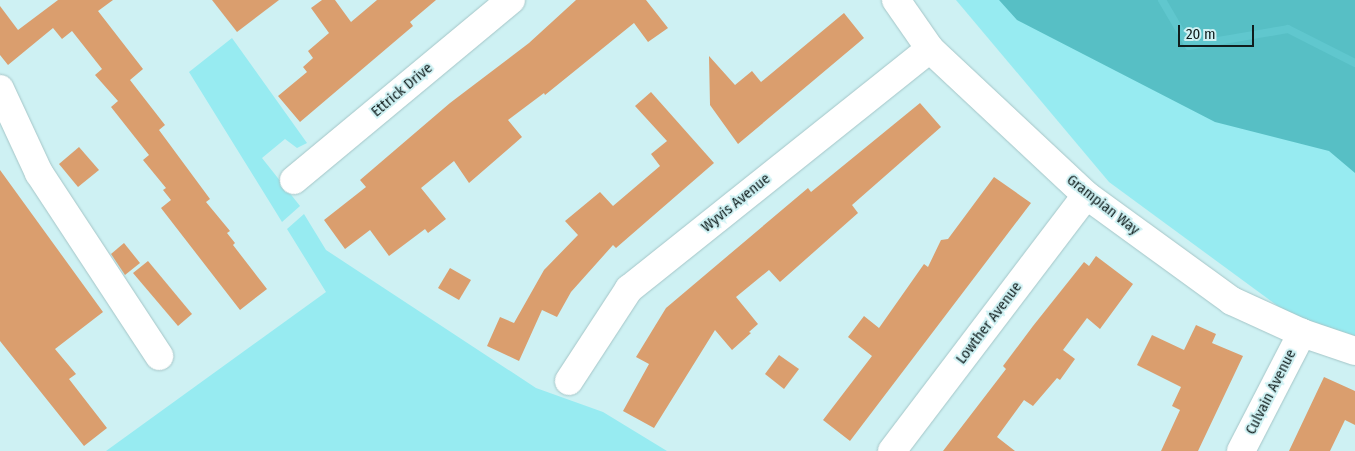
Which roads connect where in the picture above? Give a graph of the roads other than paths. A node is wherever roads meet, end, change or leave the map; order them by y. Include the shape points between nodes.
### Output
1 (511, 0) edge
2 (896, 0) edge
3 (930, 50) junction
4 (0, 89) edge
5 (294, 180) dead end
6 (1086, 195) junction
7 (1302, 333) junction
8 (1355, 351) edge
9 (159, 356) dead end
10 (569, 381) dead end
11 (892, 451) edge
12 (1241, 451) edge

1 - 5 street, Ettrick Drive
2 - 3 street, Grampian Way
3 - 6 street, Grampian Way
3 - 10 street, Wyvis Avenue via 629,289
4 - 9 street via 39,174
6 - 7 street, Grampian Way via 1232,301
6 - 11 street, Lowther Avenue
7 - 8 street, Grampian Way
7 - 12 street, Culvain Avenue

